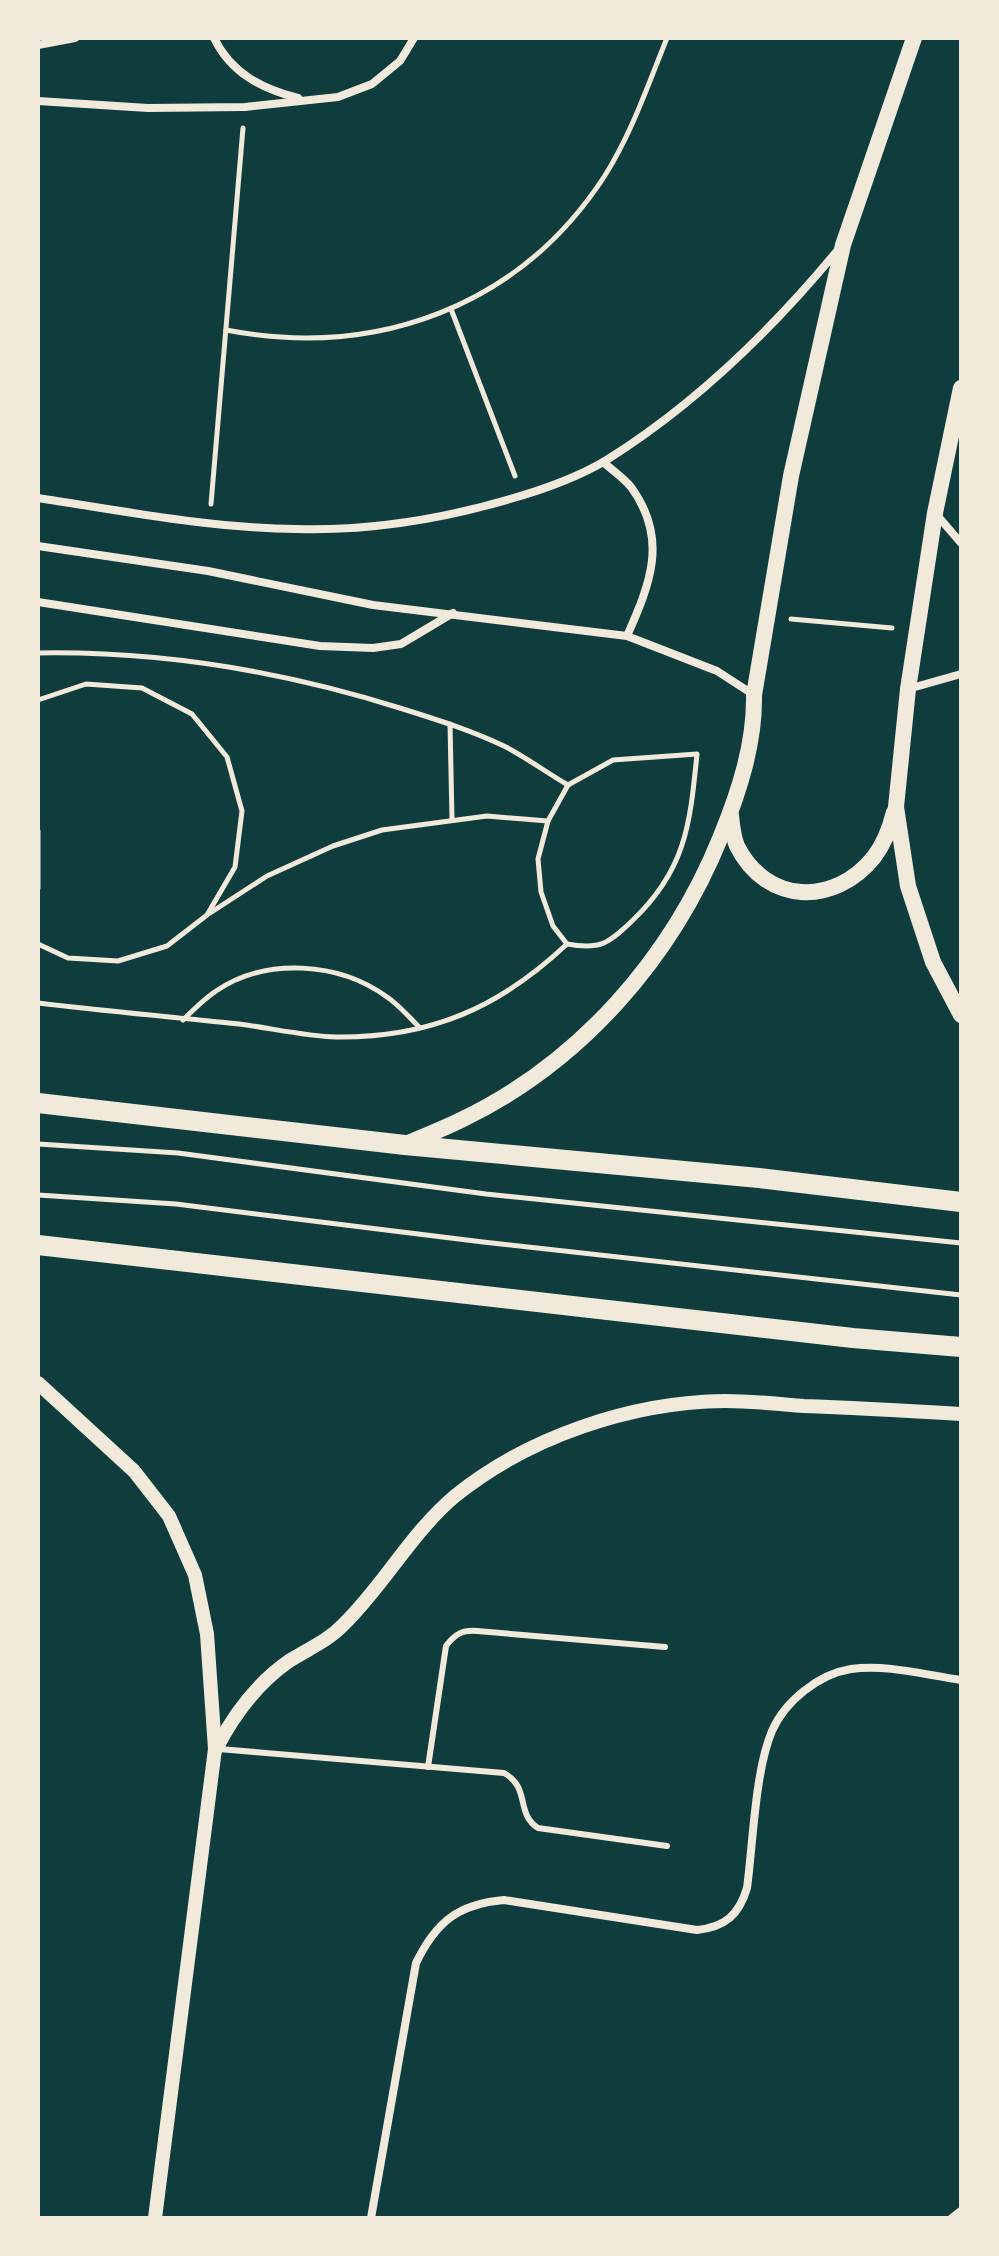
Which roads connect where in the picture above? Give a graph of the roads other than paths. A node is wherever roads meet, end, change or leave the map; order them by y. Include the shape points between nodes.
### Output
1 (75, 38) edge
2 (214, 38) edge
3 (414, 38) edge
4 (914, 38) edge
5 (38, 45) edge
6 (303, 99) junction
7 (38, 101) edge
8 (843, 245) junction
9 (961, 388) edge
10 (603, 462) junction
11 (38, 498) edge
12 (935, 513) junction
13 (961, 543) edge
14 (38, 546) edge
15 (38, 602) edge
16 (454, 613) junction
17 (627, 636) junction
18 (961, 674) edge
19 (908, 689) junction
20 (754, 695) junction
21 (896, 807) junction
22 (731, 814) junction
23 (961, 1015) edge
24 (38, 1103) edge
25 (405, 1145) junction
26 (961, 1202) edge
27 (38, 1245) edge
28 (961, 1347) edge
29 (38, 1383) edge
30 (961, 1414) edge
31 (665, 1647) dead end
32 (961, 1680) edge
33 (215, 1749) junction
34 (428, 1767) junction
35 (667, 1846) dead end
36 (961, 2211) edge
37 (155, 2218) edge
38 (371, 2218) edge
39 (952, 2218) edge

1 - 5 street
2 - 6 street via 237,70 268,90
3 - 6 street via 400,61 372,84 338,97
4 - 8 main road
6 - 7 street via 245,107 148,108
8 - 10 street via 734,363
8 - 20 main road via 791,476
9 - 12 main road
10 - 11 street via 561,482 455,515 376,527 209,524
10 - 17 street via 630,486 642,507 654,553 648,589
12 - 13 street
12 - 19 main road
14 - 16 street via 208,571 373,605
15 - 16 street via 320,646 373,648 401,644
16 - 17 street
17 - 20 street via 717,671
18 - 19 street
19 - 21 main road
20 - 22 main road
21 - 22 main road via 874,857 829,889 801,894 774,886 750,868 735,843
21 - 23 main road via 908,886 933,962
22 - 25 main road via 684,913 614,1007 568,1051 517,1088 463,1120
24 - 25 main road
25 - 26 main road
27 - 28 main road
29 - 33 street via 134,1471 169,1516 195,1575 204,1619
30 - 33 street via 725,1401 643,1411 563,1435 488,1473 454,1497 344,1624 290,1660 249,1697
31 - 34 lane via 465,1630 453,1636 446,1646
32 - 38 street via 882,1668 849,1669 818,1681 791,1702 772,1729 763,1762 742,1906 715,1928 697,1930 504,1900 481,1902 441,1924 416,1963
33 - 34 lane
33 - 37 street
34 - 35 lane via 513,1778 526,1816 538,1828
36 - 39 street

